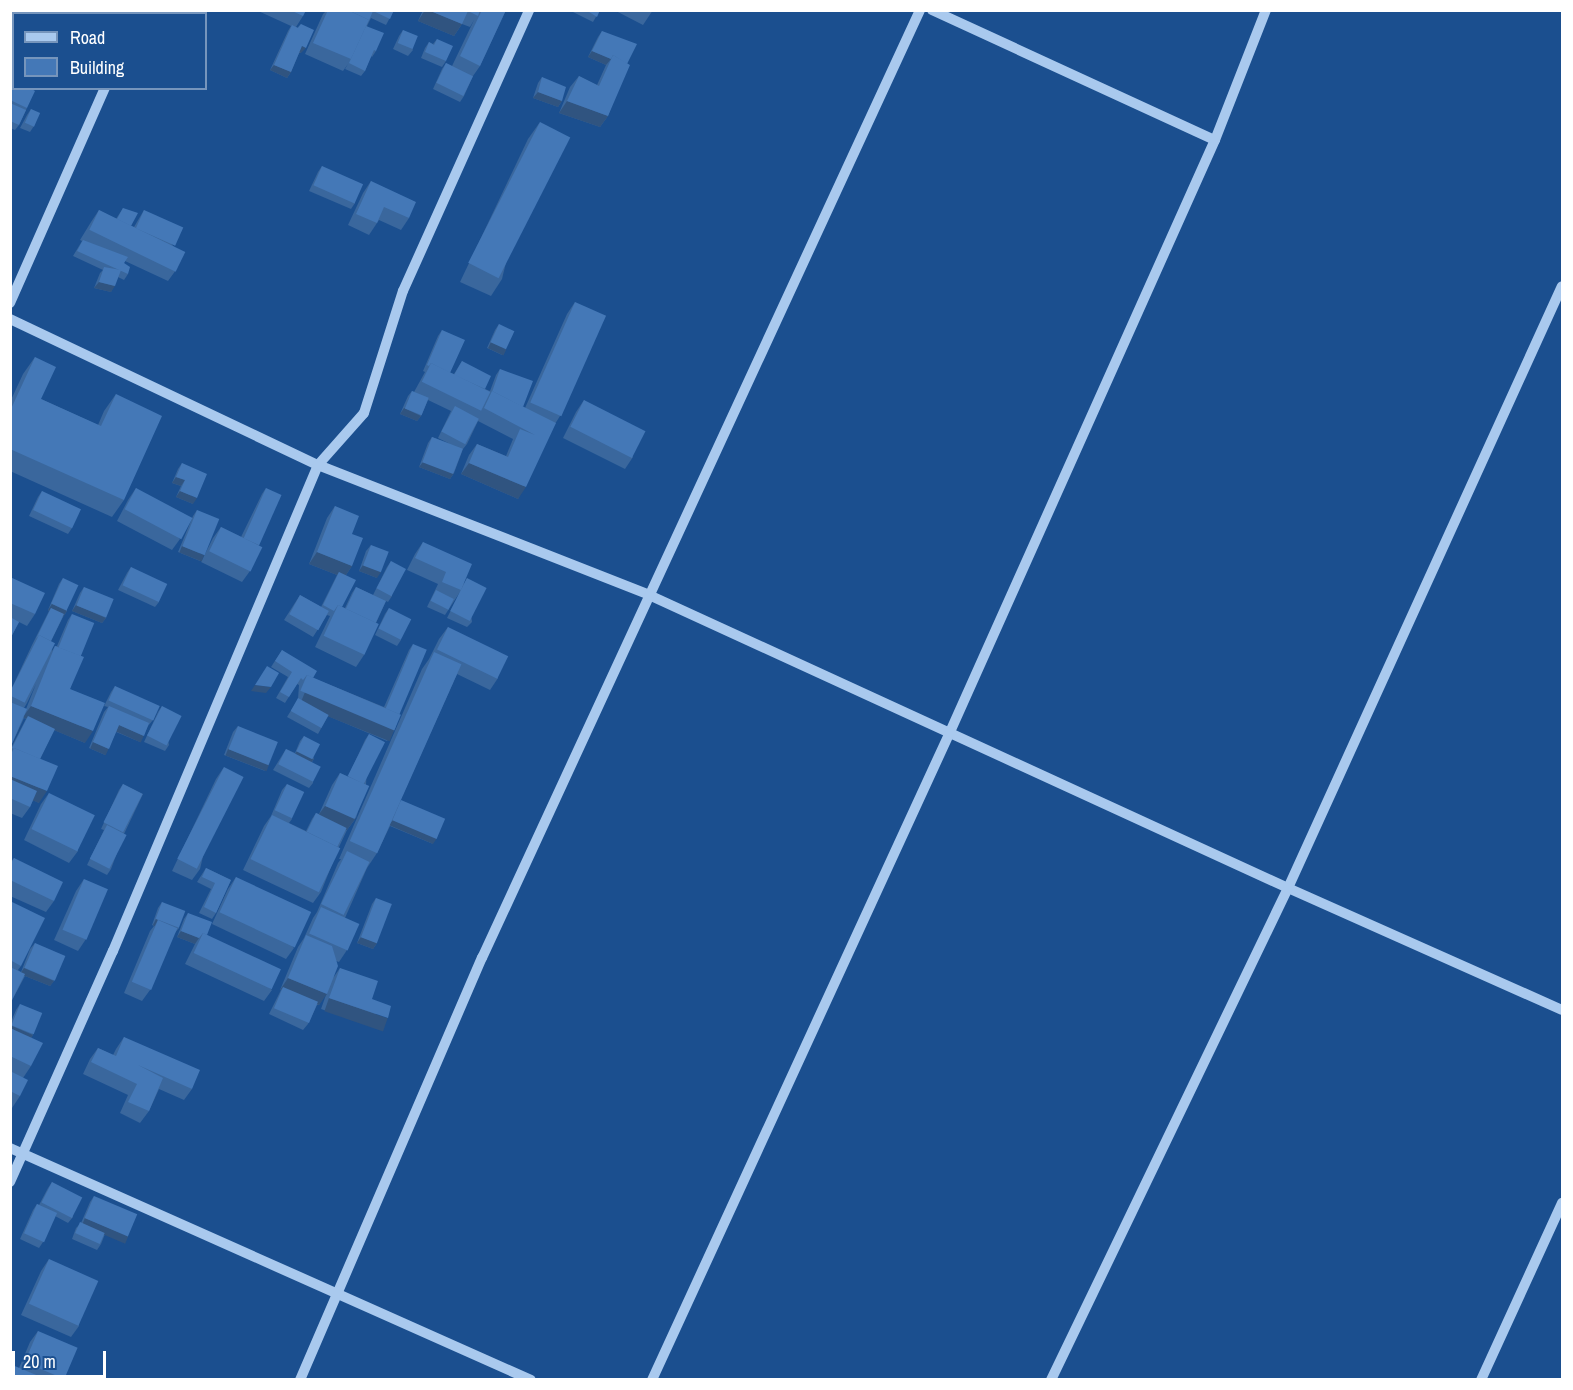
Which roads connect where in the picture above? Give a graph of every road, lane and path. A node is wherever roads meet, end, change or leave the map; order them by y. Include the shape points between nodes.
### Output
1 (529, 10) edge
2 (920, 10) edge
3 (932, 10) edge
4 (1266, 10) edge
5 (104, 90) edge
6 (1215, 140) junction
7 (1563, 286) edge
8 (10, 303) edge
9 (10, 319) edge
10 (318, 465) junction
11 (650, 595) junction
12 (950, 732) junction
13 (1288, 888) junction
14 (1563, 1010) edge
15 (10, 1148) edge
16 (23, 1154) junction
17 (10, 1182) edge
18 (1563, 1203) edge
19 (338, 1293) junction
20 (300, 1380) edge
21 (531, 1380) edge
22 (652, 1380) edge
23 (1051, 1380) edge
24 (1481, 1380) edge

1 - 10 street via 404,291 364,413
2 - 11 street
3 - 6 street
4 - 6 street
5 - 8 street
6 - 12 street
7 - 13 street
9 - 10 street
10 - 11 street
10 - 16 street
11 - 12 street
11 - 19 street via 482,958
12 - 13 street
12 - 22 street
13 - 14 street
13 - 23 street
15 - 16 street
16 - 17 street
16 - 19 street
18 - 24 street
19 - 20 street
19 - 21 street

